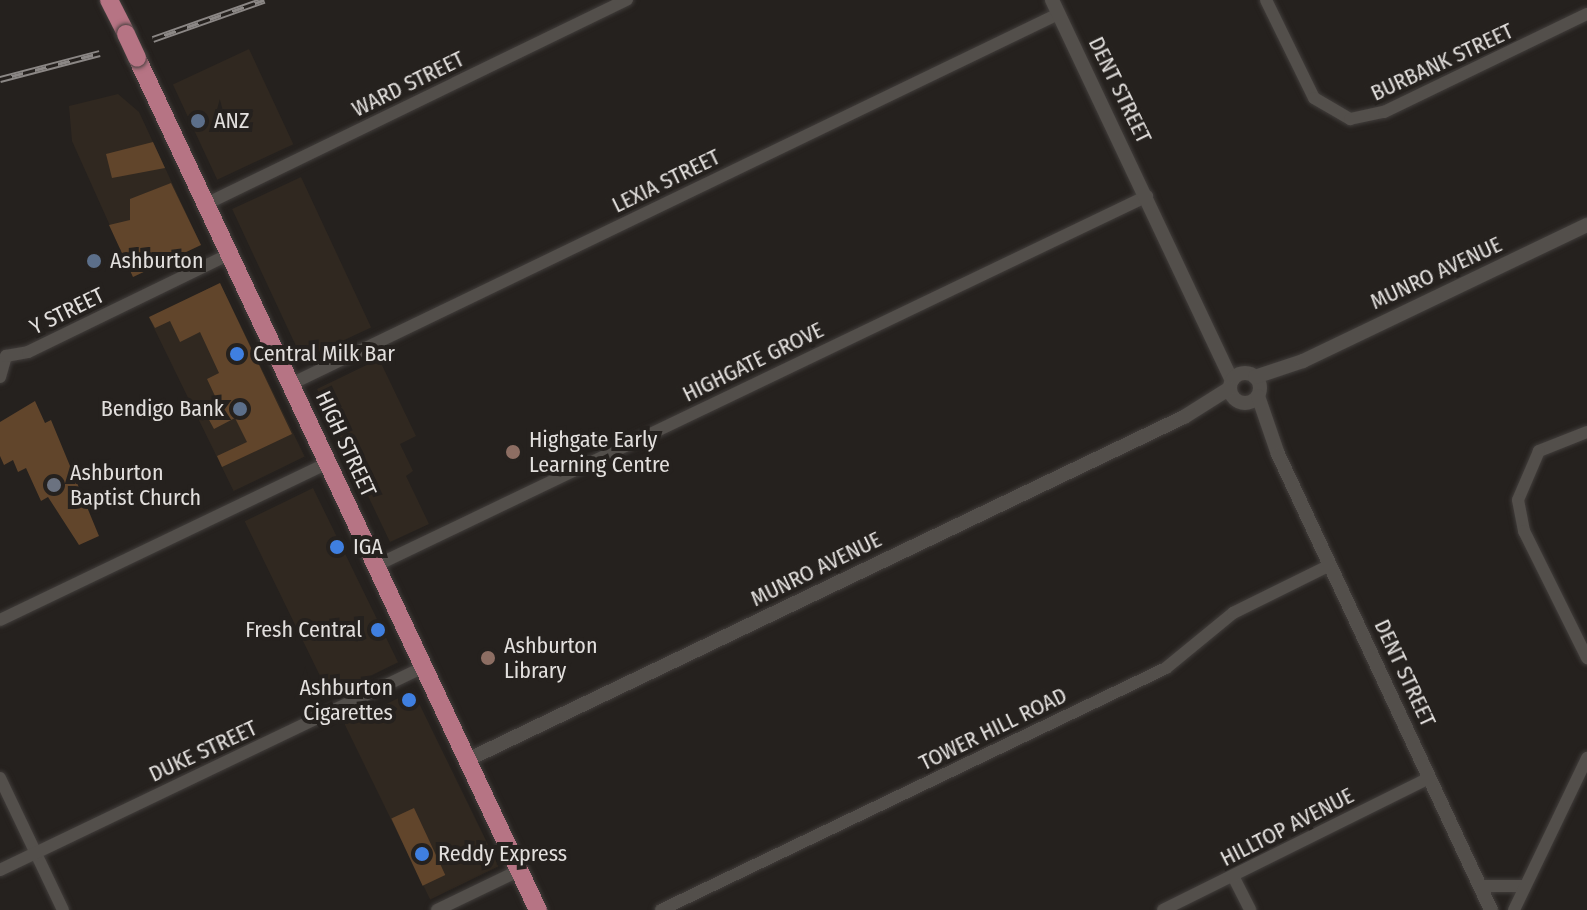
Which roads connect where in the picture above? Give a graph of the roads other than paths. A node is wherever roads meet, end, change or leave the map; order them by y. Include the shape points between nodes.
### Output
1 (110, 0) edge
2 (627, 0) edge
3 (1266, 0) edge
4 (1055, 7) edge
5 (1587, 14) edge
6 (1147, 196) junction
7 (206, 204) junction
8 (1587, 225) edge
9 (230, 254) junction
10 (3, 356) edge
11 (0, 377) edge
12 (291, 384) junction
13 (1245, 388) junction
14 (1587, 432) edge
15 (328, 463) junction
16 (377, 565) junction
17 (1330, 565) junction
18 (0, 620) edge
19 (1587, 658) edge
20 (423, 667) junction
21 (1587, 758) edge
22 (467, 760) junction
23 (0, 778) edge
24 (1429, 778) junction
25 (36, 853) junction
26 (0, 870) edge
27 (520, 870) junction
28 (1233, 876) junction
29 (1480, 886) junction
30 (1525, 886) junction
31 (63, 910) edge
32 (437, 910) edge
33 (538, 910) edge
34 (661, 910) edge
35 (1163, 910) edge
36 (1250, 910) edge
37 (1491, 910) edge
38 (1514, 910) edge

1 - 7 main road, HIGH STREET, bridge
2 - 7 street, WARD STREET
3 - 5 street, BURBANK STREET via 1314,98 1340,117 1372,117
4 - 6 street, DENT STREET
4 - 12 street, LEXIA STREET
6 - 13 street, DENT STREET
6 - 16 street, HIGHGATE GROVE
7 - 9 main road, HIGH STREET
8 - 13 street, MUNRO AVENUE
9 - 10 street, Y STREET via 28,352
9 - 12 main road, HIGH STREET
10 - 11 street, Y STREET
12 - 15 main road, HIGH STREET
13 - 17 street, DENT STREET
13 - 22 street, MUNRO AVENUE
14 - 19 street via 1539,451 1527,468 1518,509
15 - 16 main road, HIGH STREET
15 - 18 street
16 - 20 main road, HIGH STREET
17 - 24 street, DENT STREET
17 - 34 street, TOWER HILL ROAD via 1233,613 1166,668
20 - 22 main road, HIGH STREET
20 - 25 street, DUKE STREET
21 - 30 street
22 - 27 main road, HIGH STREET
23 - 25 street
24 - 28 street, HILLTOP AVENUE
24 - 29 street, DENT STREET
25 - 26 street, DUKE STREET
25 - 31 street
27 - 32 street
27 - 33 main road, HIGH STREET
28 - 35 street, HILLTOP AVENUE
28 - 36 street
29 - 30 street
29 - 37 street, DENT STREET
30 - 38 street

